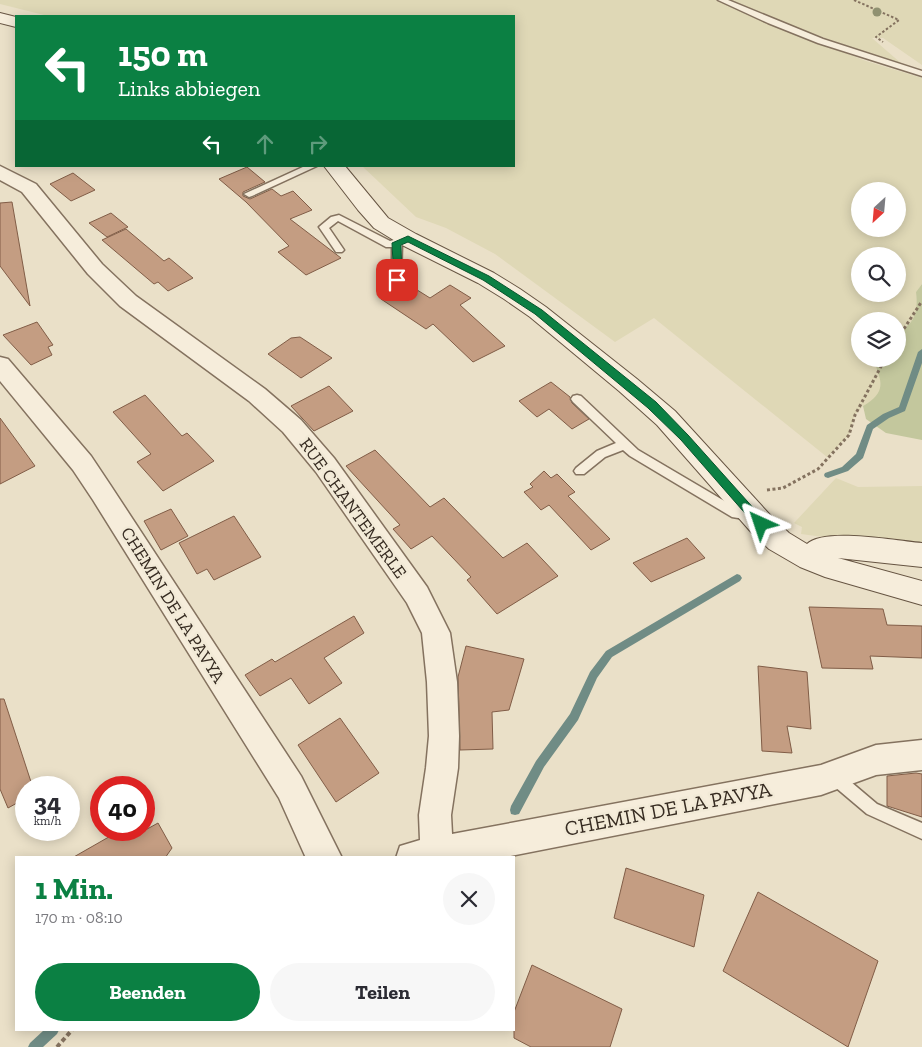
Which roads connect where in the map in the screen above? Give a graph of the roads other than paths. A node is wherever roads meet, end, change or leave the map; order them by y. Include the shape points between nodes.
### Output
1 (722, 0) edge
2 (0, 18) edge
3 (15, 22) edge
4 (922, 74) edge
5 (311, 167) edge
6 (335, 167) edge
7 (0, 172) edge
8 (249, 194) dead end
9 (402, 241) junction
10 (340, 250) dead end
11 (397, 280) dead end
12 (0, 365) edge
13 (577, 399) dead end
14 (625, 444) junction
15 (580, 471) dead end
16 (753, 515) junction
17 (922, 555) edge
18 (810, 559) junction
19 (922, 593) edge
20 (922, 754) edge
21 (833, 776) junction
22 (922, 831) edge
23 (424, 855) edge
24 (325, 856) edge

1 - 4 lane via 873,61
2 - 3 street
5 - 8 lane
6 - 9 street via 371,213
7 - 23 street, RUE CHANTEMERLE via 29,188 98,273 128,301 257,395 292,426 324,465 417,595 436,633 444,736 436,815
9 - 10 lane via 390,245 339,218 324,227
9 - 11 lane
9 - 16 street via 486,278 538,312 666,418
12 - 24 street, CHEMIN DE LA PAVYA via 82,463 107,500 290,787
13 - 14 lane
14 - 15 lane via 602,454
14 - 16 lane via 634,453 736,514
16 - 18 street via 779,541
17 - 18 street via 839,546 824,547
18 - 19 street via 853,576
20 - 21 street, CHEMIN DE LA PAVYA via 876,760
21 - 22 lane via 872,810
21 - 23 street, CHEMIN DE LA PAVYA

